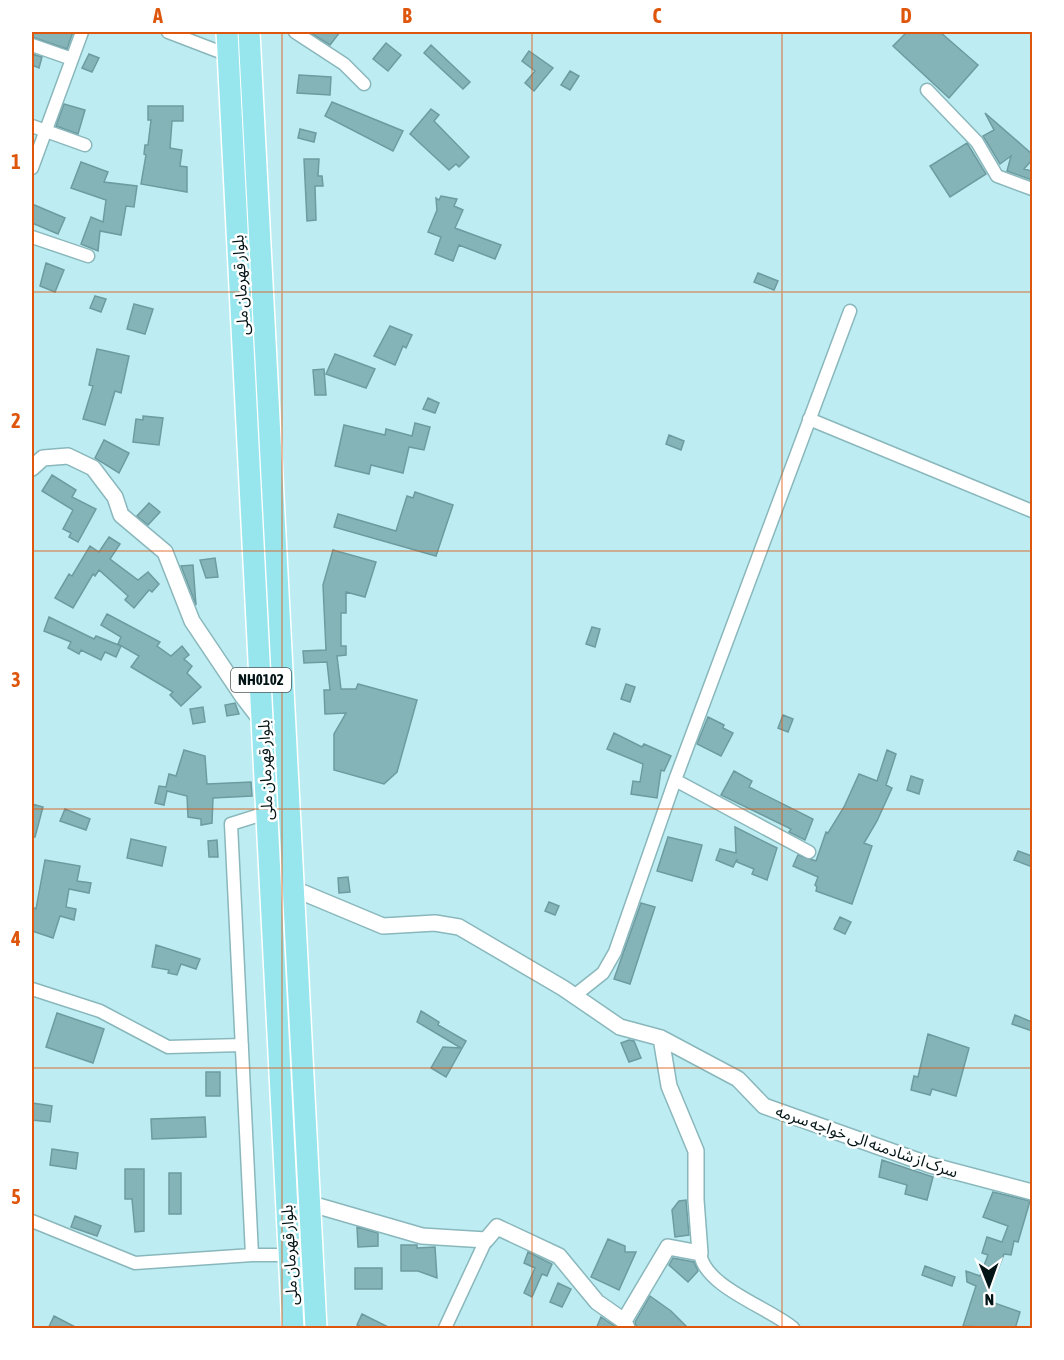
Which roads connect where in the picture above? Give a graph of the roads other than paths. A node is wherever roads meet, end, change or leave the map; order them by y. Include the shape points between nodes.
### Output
1 (82, 32) edge
2 (168, 32) edge
3 (227, 32) edge
4 (251, 32) edge
5 (295, 32) edge
6 (32, 45) edge
7 (228, 55) junction
8 (72, 59) junction
9 (364, 84) dead end
10 (927, 90) dead end
11 (32, 126) edge
12 (46, 131) junction
13 (85, 145) dead end
14 (32, 168) edge
15 (1032, 189) edge
16 (32, 237) edge
17 (88, 256) dead end
18 (850, 311) dead end
19 (809, 419) junction
20 (32, 468) edge
21 (1032, 511) edge
22 (264, 723) junction
23 (285, 739) junction
24 (675, 780) junction
25 (266, 813) junction
26 (809, 852) dead end
27 (292, 888) junction
28 (32, 989) edge
29 (574, 996) junction
30 (661, 1038) junction
31 (242, 1045) junction
32 (1032, 1192) edge
33 (308, 1203) junction
34 (32, 1221) edge
35 (486, 1240) junction
36 (700, 1253) junction
37 (252, 1255) junction
38 (289, 1255) junction
39 (625, 1325) edge
40 (293, 1329) edge
41 (316, 1329) edge
42 (445, 1329) edge
43 (793, 1329) edge

1 - 8 street
2 - 7 street
3 - 7 highway, بلوار قهرمان ملی / NH0102
4 - 23 highway, بلوار قهرمان ملی / NH0102
5 - 9 street via 344,64
6 - 8 street
7 - 22 highway, بلوار قهرمان ملی / NH0102
8 - 12 street
10 - 15 street via 977,142 997,176
11 - 12 street
12 - 13 street
12 - 14 street
16 - 17 street
18 - 19 street
19 - 21 street
19 - 24 street
20 - 22 street via 43,458 68,456 93,468 114,497 121,515 165,552 192,621
22 - 23 street
22 - 25 highway, بلوار قهرمان ملی / NH0102
23 - 27 highway, بلوار قهرمان ملی / NH0102
24 - 26 street
24 - 29 street via 615,952 603,973
25 - 31 street via 231,824
25 - 38 highway, بلوار قهرمان ملی / NH0102
27 - 29 street, سرک از شادمنه الی خواجه سرمه via 383,926 435,922 459,927
27 - 33 highway, بلوار قهرمان ملی / NH0102
28 - 31 street via 100,1011 168,1047
29 - 30 street, سرک از شادمنه الی خواجه سرمه via 620,1027
30 - 32 street, سرک از شادمنه الی خواجه سرمه via 738,1079 764,1106 779,1113 930,1165
30 - 36 street via 669,1086 696,1151
31 - 37 street
33 - 35 street via 422,1236
33 - 41 highway, بلوار قهرمان ملی / NH0102
34 - 37 street via 135,1263
35 - 39 street via 497,1227 560,1256 597,1302
35 - 42 street
36 - 39 street via 668,1247
36 - 43 street via 701,1262 729,1290
37 - 38 street
38 - 40 highway, بلوار قهرمان ملی / NH0102

